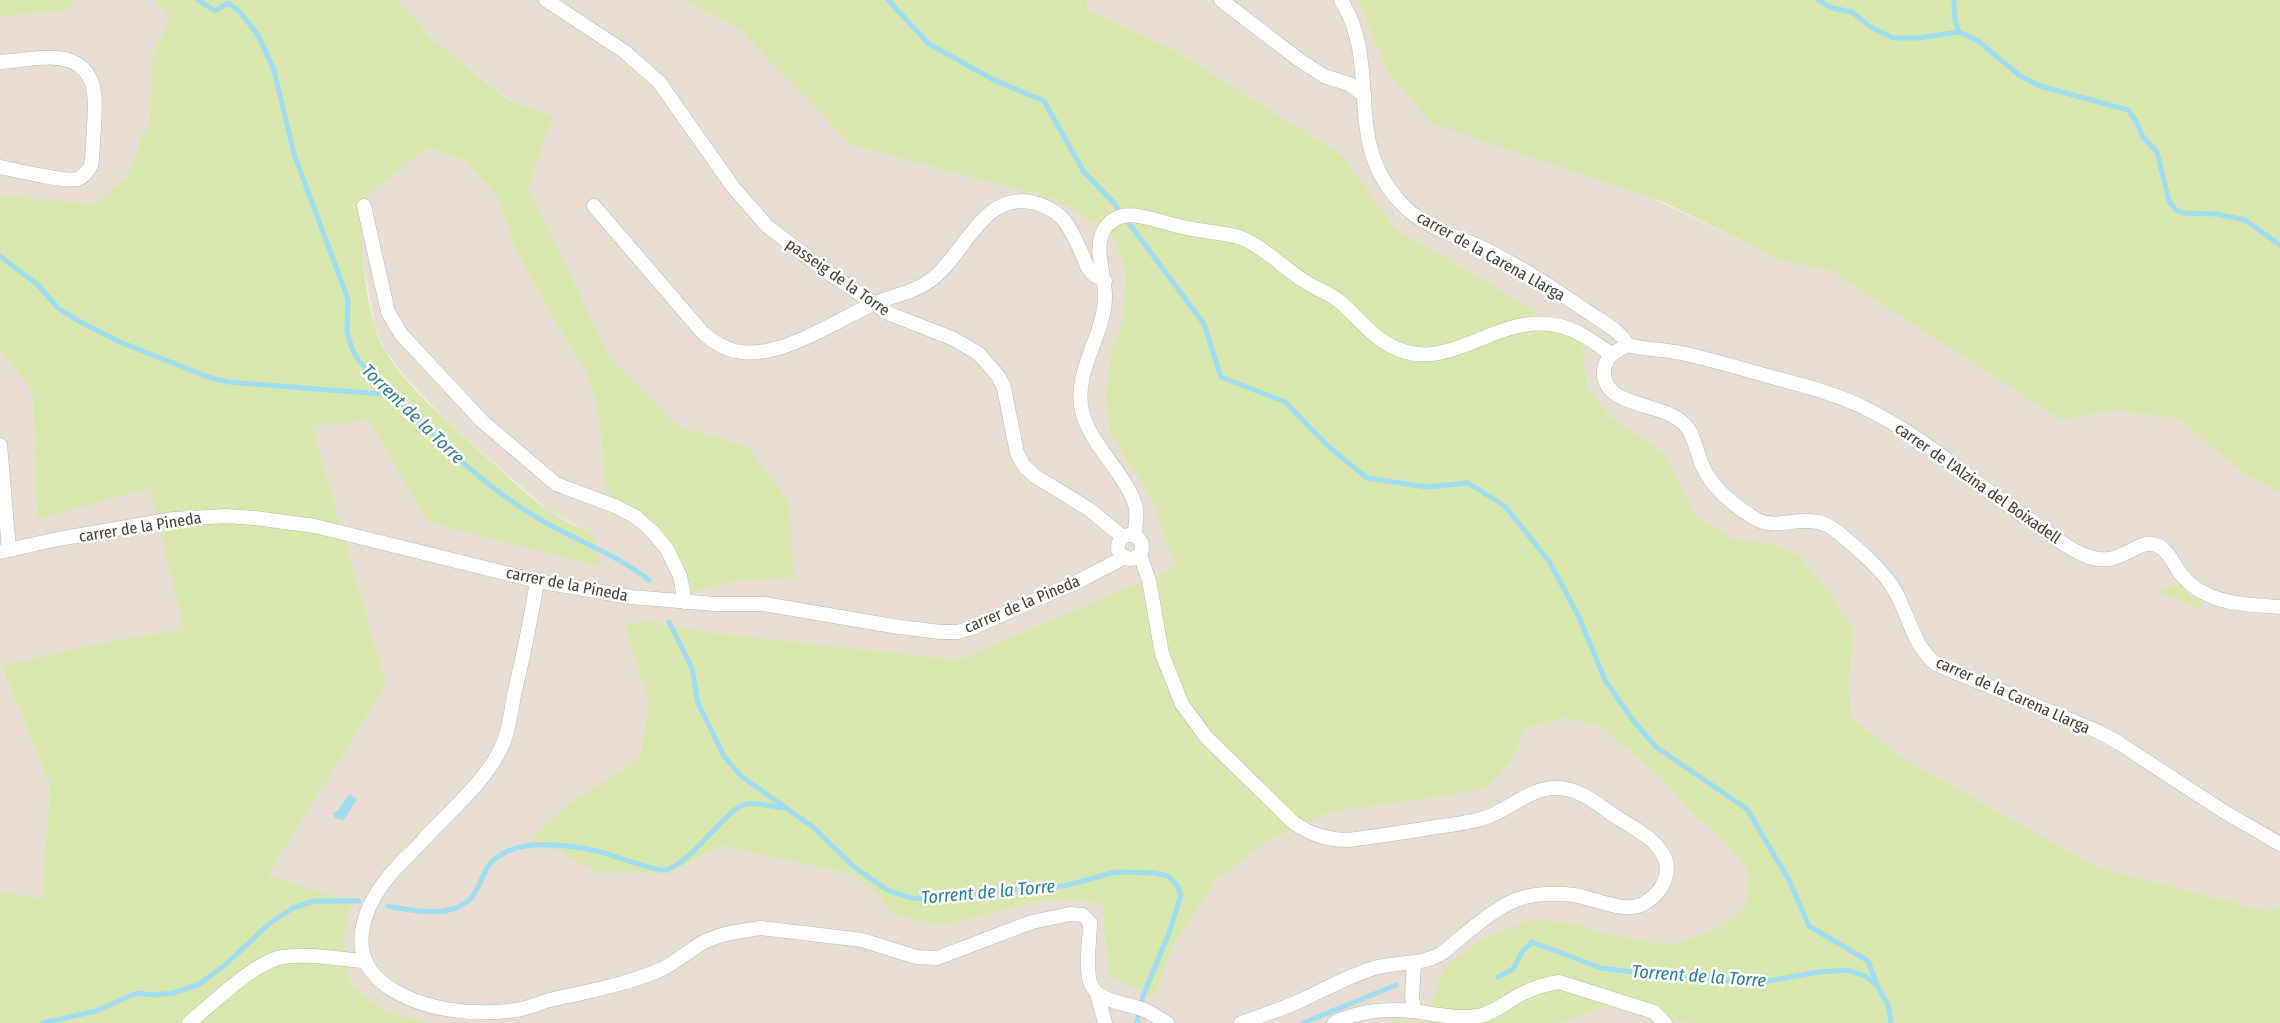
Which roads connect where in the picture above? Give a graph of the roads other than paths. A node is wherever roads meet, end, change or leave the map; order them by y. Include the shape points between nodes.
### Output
1 (546, 0) edge
2 (1221, 0) edge
3 (1341, 0) edge
4 (0, 62) edge
5 (1364, 94) junction
6 (0, 167) edge
7 (364, 206) dead end
8 (594, 206) dead end
9 (1105, 281) junction
10 (874, 304) junction
11 (1628, 346) junction
12 (1611, 354) junction
13 (0, 445) edge
14 (1128, 536) junction
15 (4, 551) edge
16 (1140, 555) junction
17 (1125, 558) junction
18 (537, 581) junction
19 (686, 602) junction
20 (2280, 607) edge
21 (2280, 844) edge
22 (364, 961) junction
23 (1414, 963) junction
24 (1097, 993) junction
25 (1414, 1011) junction
26 (515, 1017) edge
27 (189, 1023) edge
28 (1105, 1023) edge
29 (1166, 1023) edge
30 (1241, 1023) edge
31 (1334, 1023) edge
32 (1665, 1023) edge

1 - 10 street, passeig de la Torre via 645,68 673,100 733,187 767,226
2 - 5 street via 1298,59 1324,76 1349,84
3 - 5 street, carrer de la Carena Llarga via 1358,37
4 - 6 street via 57,58 78,65 91,78 96,107 91,166 78,179
5 - 11 street, carrer de la Carena Llarga via 1368,146 1386,186 1401,204 1445,233 1478,246 1556,289 1621,334
7 - 19 street via 388,312 401,334 482,421 556,484 617,507 636,517 653,532 667,549 680,576
8 - 10 street via 703,333 723,347 762,352 834,325
9 - 10 street via 1092,273 1070,228 1059,214 1038,204 1015,201 1000,205 991,212 933,278 905,294
9 - 12 street via 1100,244 1105,229 1120,218 1138,215 1244,239 1337,300 1376,336 1400,350 1420,354 1446,352 1511,326 1542,323 1582,334
9 - 14 street via 1102,322 1082,379 1082,410 1094,438 1135,506
10 - 14 street, passeig de la Torre via 912,324 954,339 979,354 1004,388 1017,453 1024,466 1034,476
11 - 12 street
11 - 20 street, carrer de l'Alzina del Boixadell via 1713,360 1836,395 1923,441 2004,504 2085,555 2111,560 2146,544 2156,545 2169,555 2194,588 2211,597 2238,604
12 - 21 street, carrer de la Carena Llarga via 1604,371 1609,389 1625,399 1665,411 1687,426 1710,479 1730,501 1757,520 1767,523 1811,520 1825,523 1875,566 1892,587 1918,644 1936,664 2099,732
13 - 15 street
14 - 16 street via 1142,543
14 - 17 street via 1118,548
15 - 18 street, carrer de la Pineda via 174,519 226,516 315,526
16 - 17 street
16 - 23 street via 1149,580 1162,654 1182,704 1206,736 1287,816 1308,832 1333,840 1350,840 1467,822 1486,818 1547,788 1570,789 1649,839 1664,855 1667,863 1664,884 1658,893 1642,904 1623,906 1559,893 1525,897 1501,908 1442,954
17 - 19 street, carrer de la Pineda via 1047,596 958,632 893,626 764,604
18 - 19 street, carrer de la Pineda via 631,597
18 - 22 street via 502,745 480,779 382,886 362,926
22 - 26 street via 374,977 395,992 465,1012
22 - 27 street via 276,958 257,967
23 - 25 street
23 - 30 street via 1390,963 1356,974 1293,1004
24 - 26 street via 1090,983 1089,973 1090,923 1083,915 1070,914 1014,928 937,958 916,958 862,940 761,928 749,930 704,942 664,968
24 - 28 street
24 - 29 street via 1141,1009
25 - 31 street via 1380,1010
25 - 32 street via 1438,1016 1480,1016 1529,990 1559,982 1654,1012

